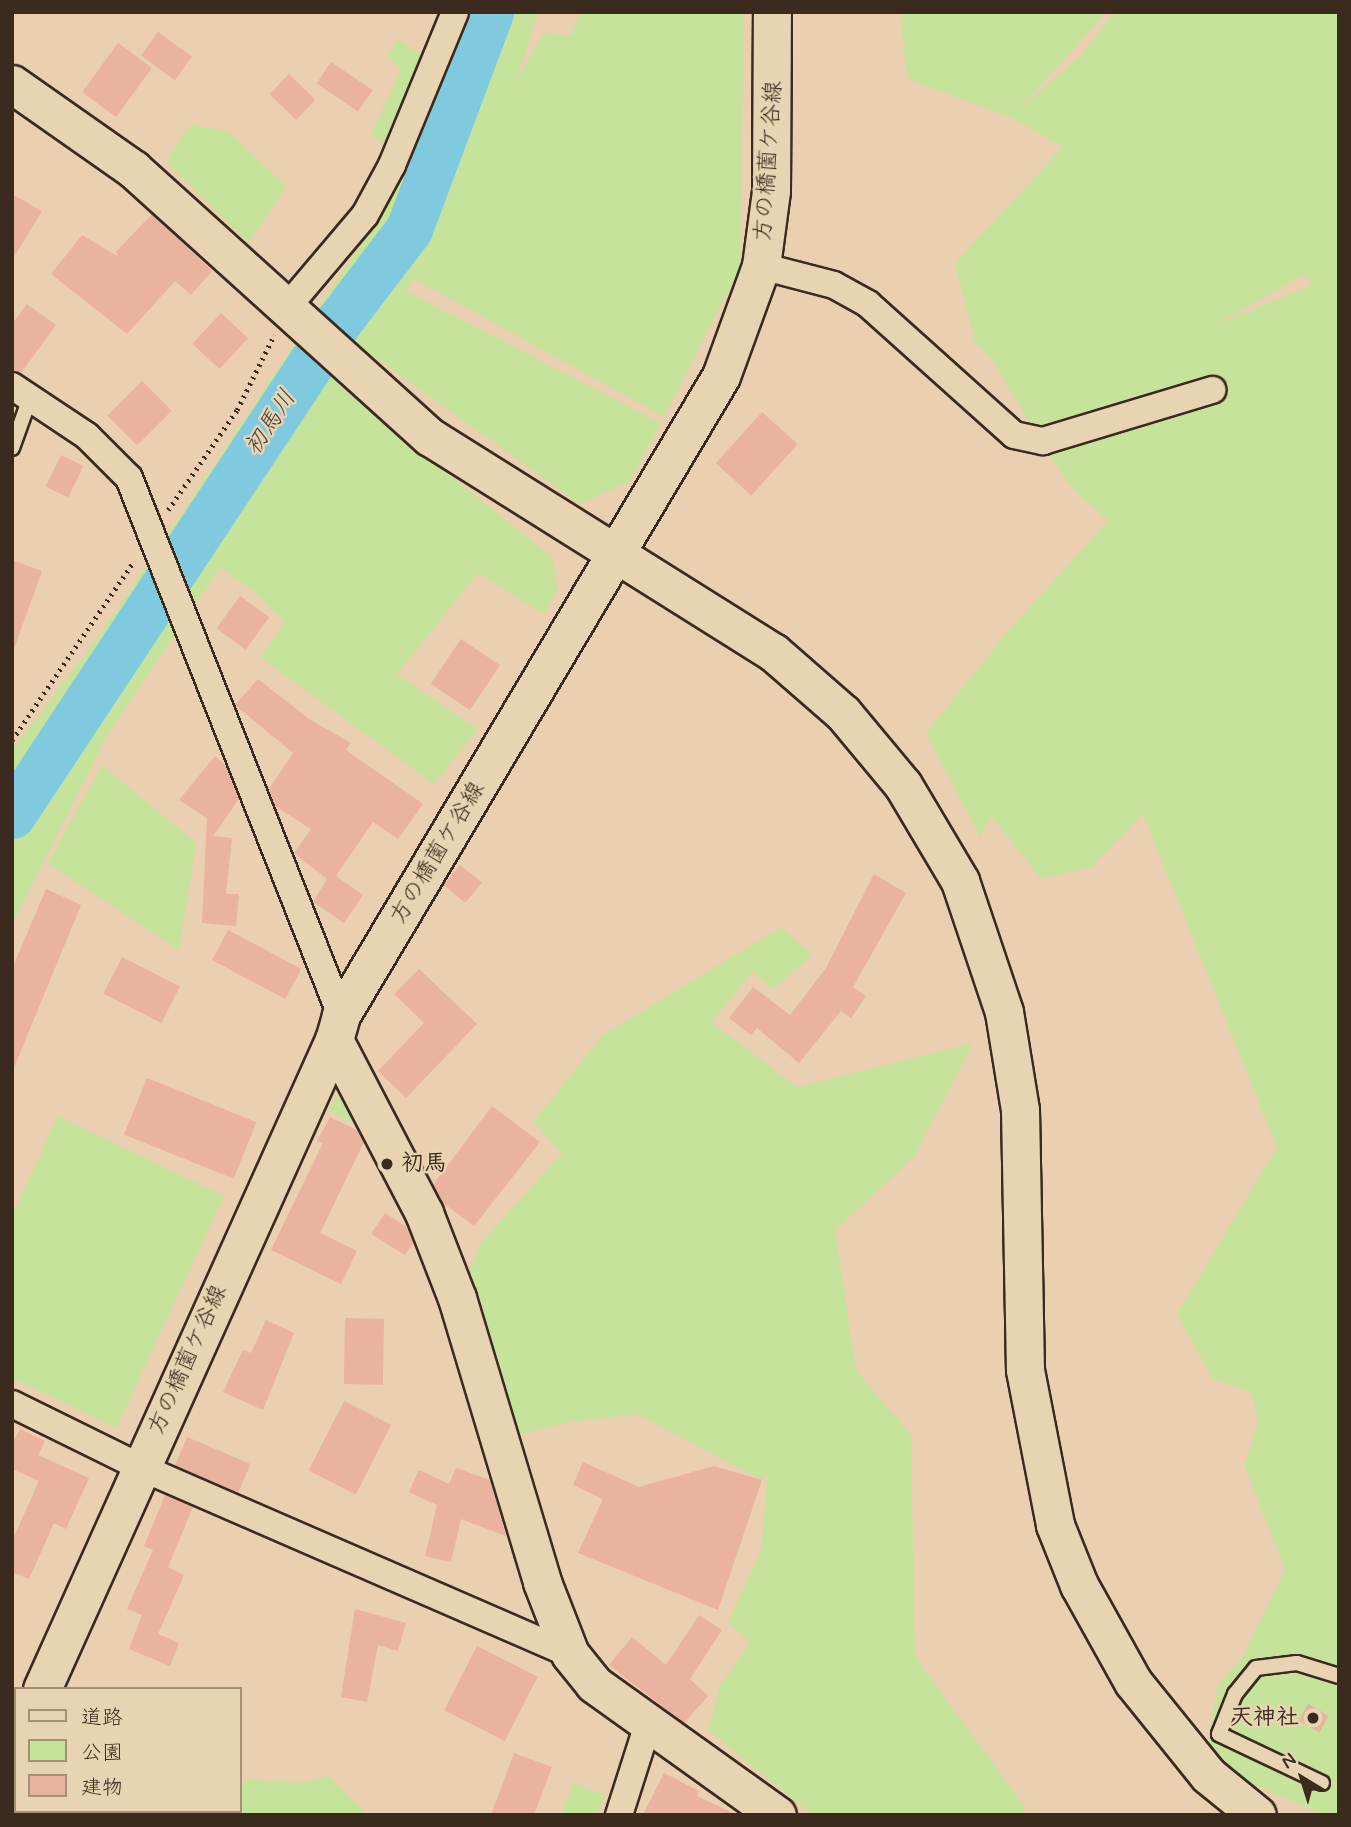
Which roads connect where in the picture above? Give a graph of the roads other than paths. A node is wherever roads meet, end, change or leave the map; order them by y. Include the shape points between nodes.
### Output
1 (455, 12) edge
2 (772, 12) edge
3 (12, 84) edge
4 (761, 266) junction
5 (293, 312) junction
6 (1212, 390) dead end
7 (21, 392) edge
8 (12, 448) edge
9 (619, 554) junction
10 (337, 1028) junction
11 (12, 1404) edge
12 (140, 1467) junction
13 (570, 1654) junction
14 (1339, 1676) edge
15 (43, 1687) edge
16 (648, 1724) junction
17 (1322, 1783) dead end
18 (619, 1815) edge
19 (777, 1815) edge
20 (1257, 1815) edge

1 - 5 street via 398,153 365,215
2 - 4 street, 方の橋薗ケ谷線 via 771,191
3 - 5 street via 134,169
4 - 6 street via 834,285 868,304 1014,435 1043,440
4 - 9 street, 方の橋薗ケ谷線 via 721,376
5 - 9 street via 430,437
7 - 8 lane
7 - 10 street via 114,458 130,478
9 - 10 street, 方の橋薗ケ谷線
9 - 20 street via 762,644 834,704 903,785 960,881 997,985 1017,1081 1024,1359 1055,1525 1079,1586 1133,1682 1208,1775
10 - 12 street, 方の橋薗ケ谷線
10 - 13 street via 424,1213 457,1298 542,1582
11 - 12 street
12 - 13 street
12 - 15 street, 方の橋薗ケ谷線
13 - 16 street via 594,1684
14 - 17 lane via 1297,1663 1256,1668 1235,1693 1219,1734
16 - 18 street
16 - 19 street

